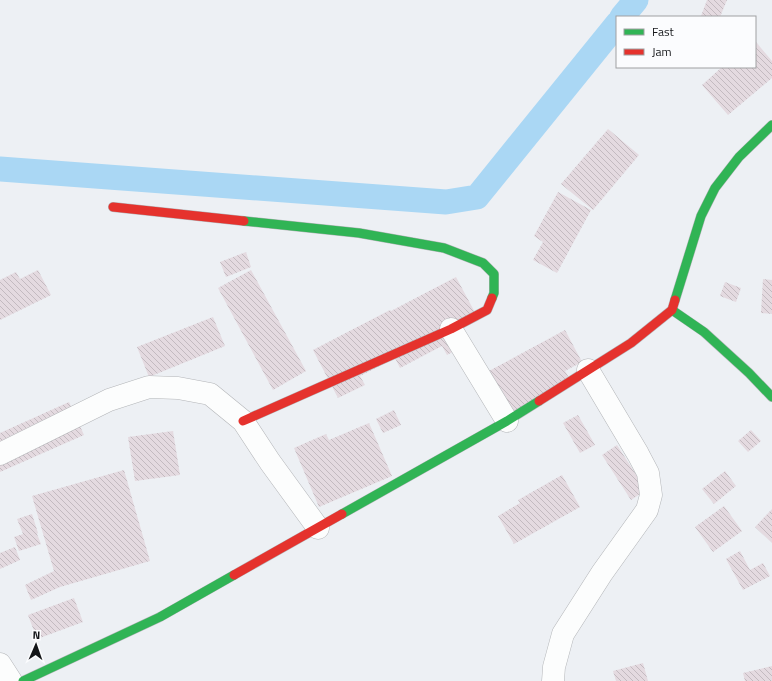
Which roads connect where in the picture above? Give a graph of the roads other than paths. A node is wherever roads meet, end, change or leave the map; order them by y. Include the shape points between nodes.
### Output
1 (772, 125) edge
2 (113, 207) dead end
3 (672, 310) junction
4 (451, 329) junction
5 (588, 370) junction
6 (772, 397) edge
7 (243, 421) junction
8 (506, 421) junction
9 (0, 454) edge
10 (318, 528) junction
11 (0, 664) edge
12 (11, 681) edge
13 (23, 681) edge
14 (553, 681) edge

1 - 3 main road via 739,157 715,188 701,216
2 - 4 main road via 359,233 444,248 483,263 494,274 494,293 487,310
3 - 5 main road via 631,343
3 - 6 main road via 704,332
4 - 7 main road
4 - 8 street
5 - 8 main road
5 - 14 street via 648,473 651,495 647,510 563,634
7 - 9 street via 210,394 178,388 149,387 109,400
7 - 10 street
8 - 10 main road
10 - 13 main road via 160,617
11 - 12 street

